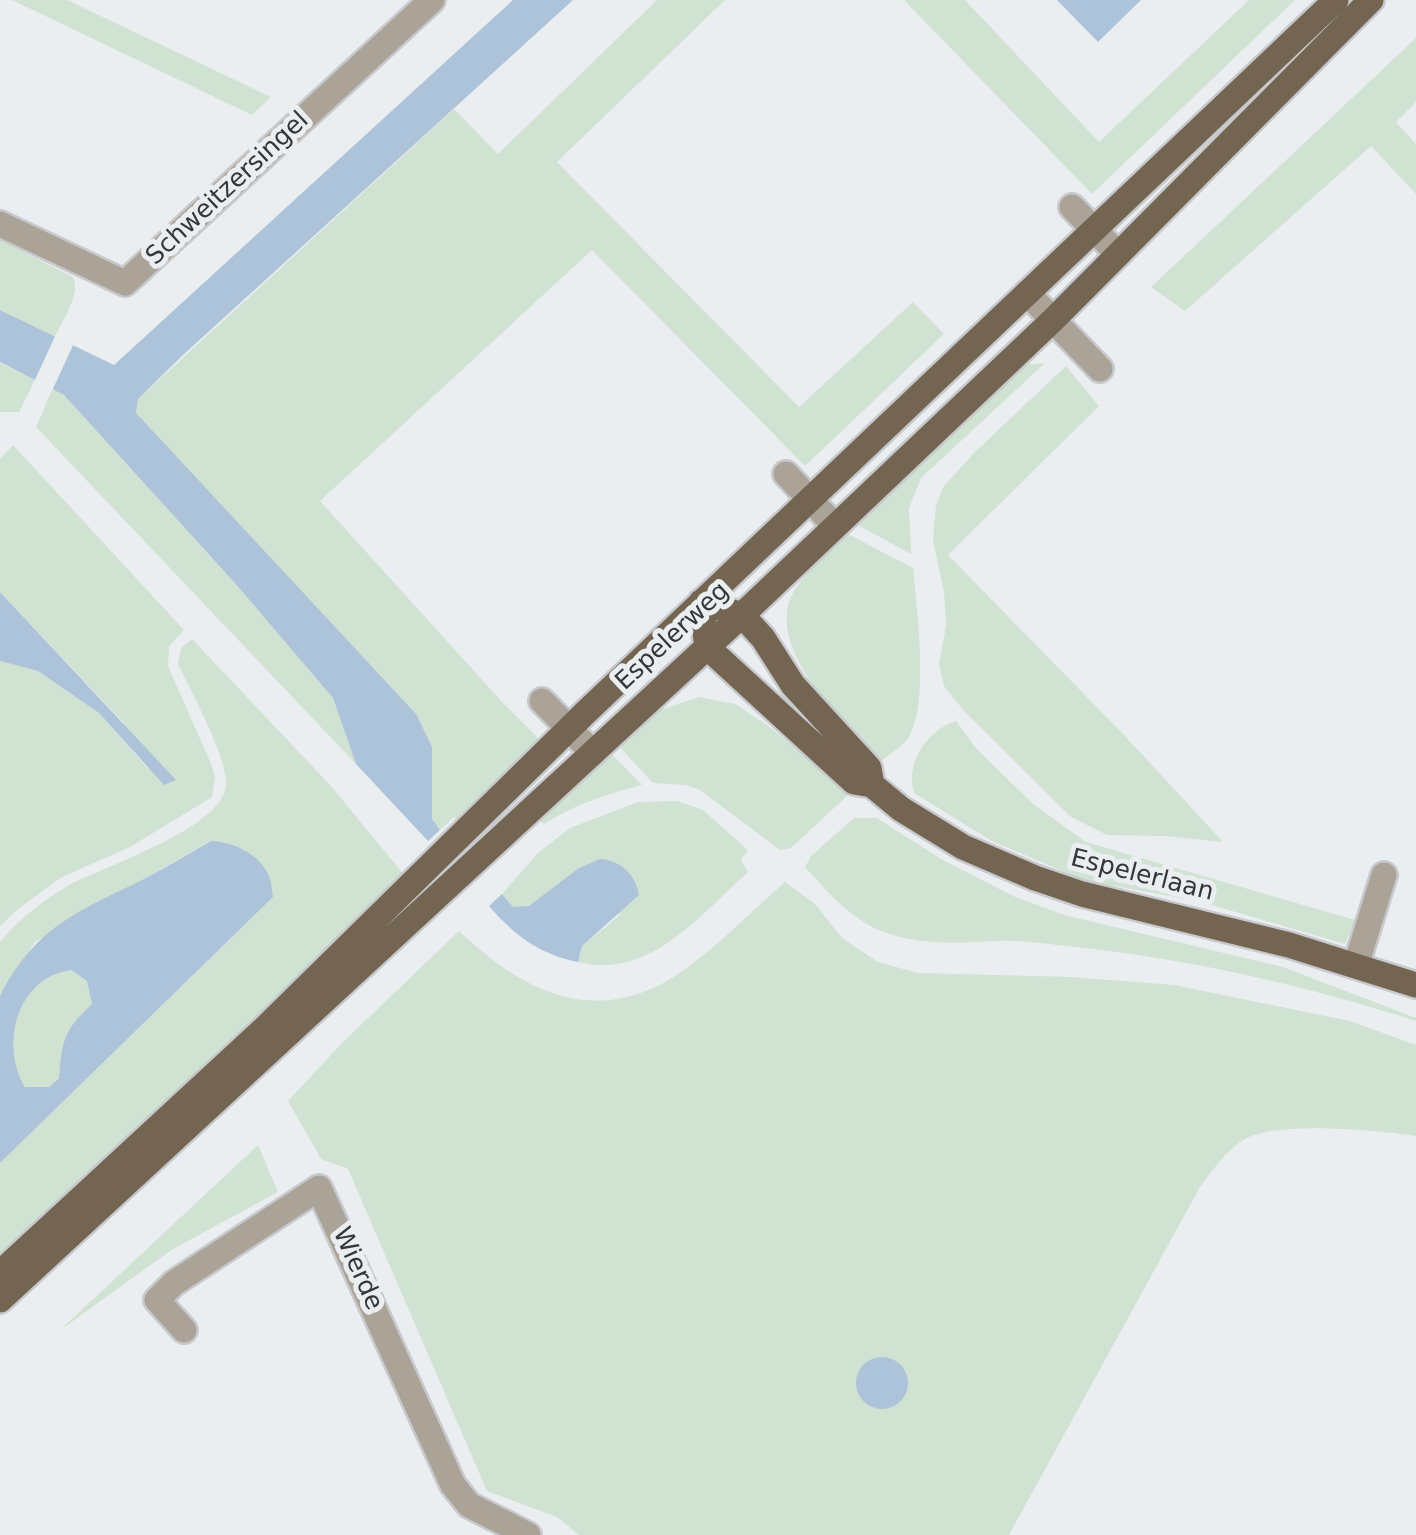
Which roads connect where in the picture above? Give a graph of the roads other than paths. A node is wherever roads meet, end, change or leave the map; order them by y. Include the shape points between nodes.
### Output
1 (432, 0) edge
2 (1336, 0) edge
3 (1370, 0) edge
4 (1072, 208) dead end
5 (0, 224) edge
6 (1094, 230) junction
7 (1118, 254) junction
8 (1028, 293) junction
9 (1053, 320) junction
10 (1100, 369) dead end
11 (786, 474) dead end
12 (810, 499) junction
13 (834, 525) junction
14 (700, 602) junction
15 (742, 615) junction
16 (708, 647) junction
17 (542, 701) dead end
18 (569, 728) junction
19 (593, 752) junction
20 (872, 785) junction
21 (1384, 875) dead end
22 (1356, 964) junction
23 (1416, 985) edge
24 (0, 1273) edge
25 (0, 1300) edge
26 (184, 1330) dead end
27 (528, 1535) edge

1 - 5 street, Schweitzersingel via 126,283
2 - 6 main road, Espelerweg
3 - 7 main road, Espelerweg
4 - 6 street
6 - 7 street
6 - 8 main road, Espelerweg
7 - 9 main road, Espelerweg
8 - 9 street
8 - 12 main road, Espelerweg
9 - 10 street
9 - 13 main road, Espelerweg
11 - 12 street
12 - 13 street
12 - 14 main road, Espelerweg
13 - 15 main road, Espelerweg
14 - 15 main road
14 - 16 main road
14 - 18 main road, Espelerweg
15 - 16 main road, Espelerweg
15 - 20 main road, Espelerlaan via 793,686 868,768
16 - 19 main road, Espelerweg
16 - 20 main road, Espelerlaan via 854,782
17 - 18 street
18 - 19 street
18 - 24 main road, Espelerweg via 198,1091
19 - 25 main road, Espelerweg
20 - 22 main road, Espelerlaan via 947,838 1035,878
21 - 22 street
22 - 23 main road, Espelerlaan
26 - 27 street, Wierde via 152,1304 320,1188 453,1485 470,1505

